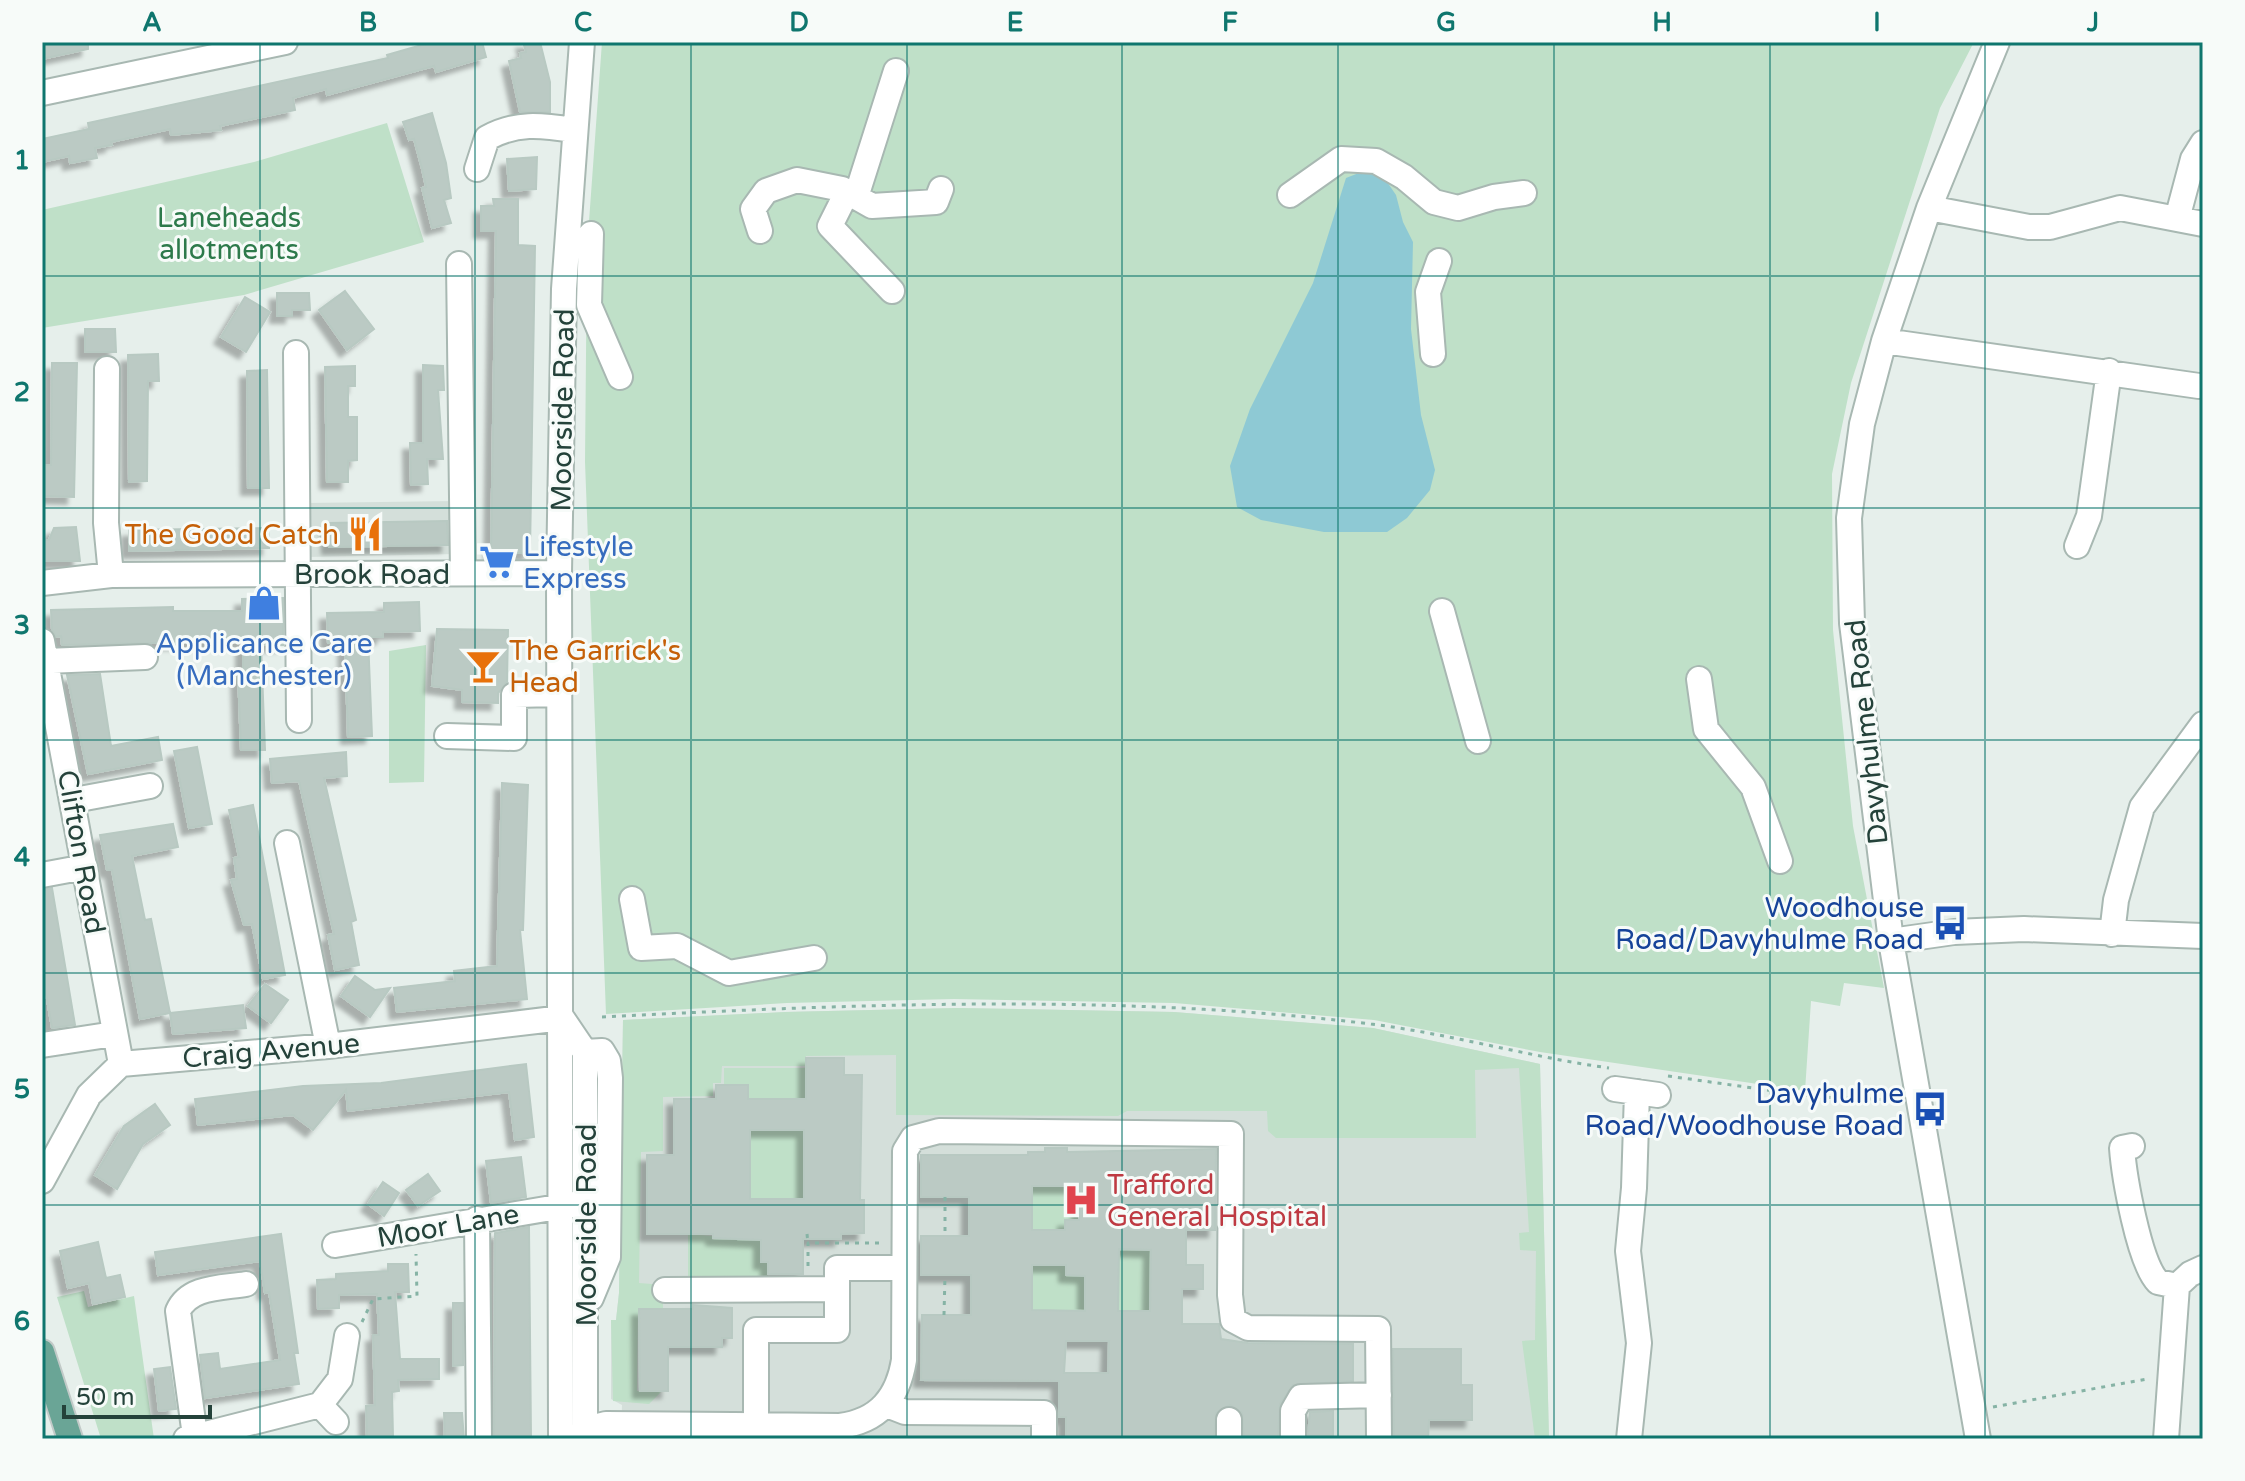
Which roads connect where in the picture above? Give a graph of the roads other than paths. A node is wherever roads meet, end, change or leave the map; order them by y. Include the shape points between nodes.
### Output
1 (285, 42) edge
2 (582, 42) edge
3 (1997, 42) edge
4 (896, 71) dead end
5 (42, 93) edge
6 (573, 130) junction
7 (2203, 143) edge
8 (477, 169) dead end
9 (941, 189) dead end
10 (1524, 193) dead end
11 (851, 194) junction
12 (1290, 195) dead end
13 (1929, 208) junction
14 (2177, 219) junction
15 (2203, 224) edge
16 (760, 231) dead end
17 (591, 234) dead end
18 (1439, 261) dead end
19 (459, 264) dead end
20 (892, 291) dead end
21 (1884, 341) junction
22 (296, 353) dead end
23 (1433, 354) dead end
24 (107, 369) dead end
25 (2109, 371) junction
26 (620, 377) dead end
27 (2199, 386) dead end
28 (2077, 546) dead end
29 (463, 573) junction
30 (559, 573) junction
31 (297, 574) junction
32 (111, 575) junction
33 (42, 583) edge
34 (1442, 611) dead end
35 (44, 651) edge
36 (145, 657) dead end
37 (1699, 679) dead end
38 (559, 694) junction
39 (299, 719) dead end
40 (2203, 724) edge
41 (447, 736) dead end
42 (1478, 741) dead end
43 (150, 786) dead end
44 (74, 800) junction
45 (287, 843) dead end
46 (1780, 861) dead end
47 (85, 867) junction
48 (42, 875) edge
49 (632, 899) dead end
50 (2112, 934) junction
51 (2203, 936) edge
52 (1891, 941) junction
53 (814, 958) dead end
54 (562, 1018) junction
55 (114, 1034) junction
56 (42, 1045) edge
57 (328, 1046) junction
58 (585, 1052) junction
59 (121, 1064) junction
60 (1639, 1084) road end
61 (2132, 1146) dead end
62 (42, 1181) edge
63 (574, 1204) junction
64 (477, 1219) junction
65 (335, 1245) dead end
66 (904, 1268) junction
67 (2203, 1268) edge
68 (246, 1284) dead end
69 (2177, 1286) junction
70 (837, 1289) junction
71 (665, 1290) dead end
72 (586, 1307) junction
73 (340, 1347) road end
74 (42, 1352) edge
75 (1379, 1395) junction
76 (887, 1405) junction
77 (756, 1424) junction
78 (697, 1432) edge
79 (582, 1436) edge
80 (191, 1438) edge
81 (70, 1439) edge
82 (479, 1439) edge
83 (561, 1439) edge
84 (1044, 1439) edge
85 (1293, 1439) edge
86 (1379, 1439) edge
87 (1629, 1439) edge
88 (1978, 1439) edge
89 (2166, 1439) edge

1 - 5 street
2 - 6 street, Moorside Road
3 - 13 street, Davyhulme Road
4 - 11 street
6 - 8 street via 522,124 500,130 487,138
6 - 30 street, Moorside Road
7 - 14 street via 2193,159
9 - 11 street via 936,202 872,206
10 - 12 street via 1458,208 1434,202 1376,161 1341,159
11 - 16 street via 797,180 766,191 753,209
11 - 20 street via 830,226
13 - 14 street via 2029,227 2050,227 2120,208
13 - 21 street, Davyhulme Road
14 - 15 street
17 - 26 street via 589,305
18 - 23 street via 1428,292
19 - 29 street
21 - 25 street
21 - 52 street, Davyhulme Road via 1853,468 1849,557 1867,764
22 - 31 street
24 - 32 street
25 - 27 street
25 - 28 street via 2089,516
29 - 30 street, Brook Road
29 - 31 street, Brook Road
30 - 38 street, Moorside Road
31 - 32 street, Brook Road
31 - 39 street
32 - 33 street, Brook Road
34 - 42 street
35 - 36 street
35 - 44 street, Clifton Road
37 - 46 street via 1706,729 1753,787
38 - 41 street via 514,695 514,738
38 - 54 street, Moorside Road
40 - 50 street via 2142,807
43 - 44 street
44 - 47 street, Clifton Road
45 - 57 street
47 - 48 street
47 - 55 street, Clifton Road
49 - 53 street via 641,948 677,946 729,973
50 - 51 street
50 - 52 street via 1978,930
52 - 88 street, Davyhulme Road
54 - 57 street, Craig Avenue
54 - 58 street
54 - 63 street, Moorside Road
55 - 56 street
55 - 59 street, Clifton Road
57 - 59 street, Craig Avenue
58 - 63 street, Moorside Road
58 - 72 street via 602,1051 610,1078 608,1257
59 - 62 street via 89,1095
60 - 87 street via 1628,1251 1639,1343
61 - 69 street via 2122,1148 2125,1179 2148,1268 2158,1282
63 - 64 street, Moor Lane
63 - 72 street, Moorside Road
63 - 83 street, Moorside Road
64 - 65 street, Moor Lane
64 - 82 street
66 - 70 street via 837,1268
66 - 75 street via 905,1151 921,1133 1231,1134 1233,1320 1248,1328 1378,1329
66 - 76 street via 904,1360
67 - 69 street
68 - 80 street via 193,1293 178,1311
69 - 89 street
70 - 71 street
70 - 77 street via 837,1330 756,1330
72 - 79 street, Moorside Road
73 - 80 street via 340,1379 328,1413
74 - 81 main road
75 - 85 street via 1301,1397 1293,1411
75 - 86 street
76 - 77 street via 853,1424
76 - 84 street via 905,1412 1044,1413
77 - 78 street
78 - 79 street via 606,1424

